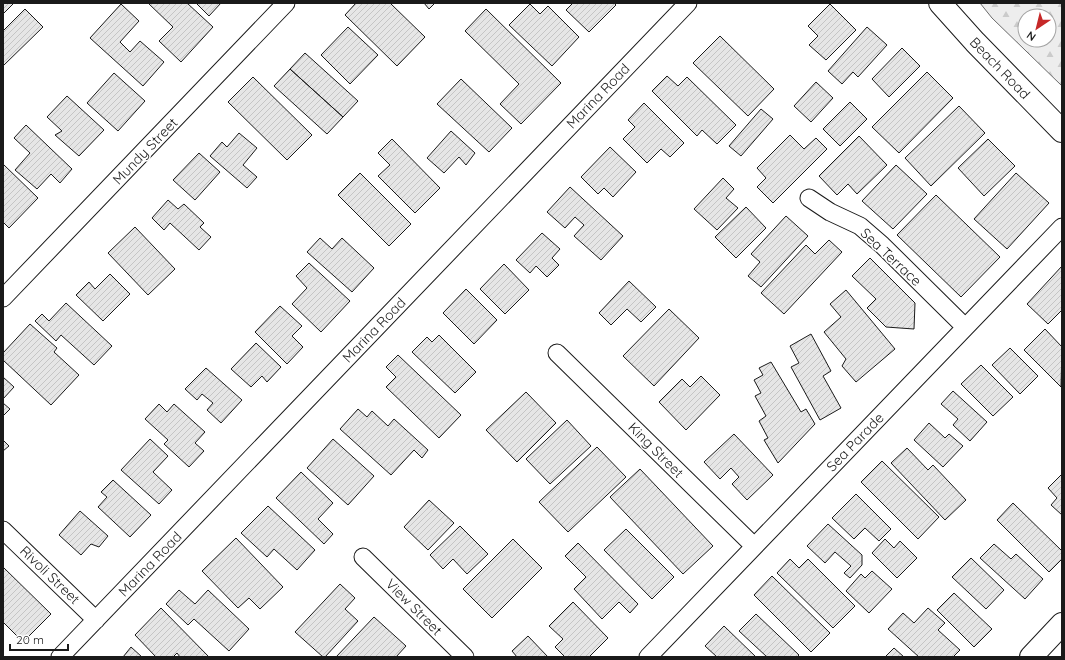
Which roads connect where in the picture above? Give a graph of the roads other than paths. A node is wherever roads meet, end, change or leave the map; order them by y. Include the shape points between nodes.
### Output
1 (286, 3) edge
2 (688, 3) edge
3 (940, 3) edge
4 (1062, 131) edge
5 (809, 198) dead end
6 (1062, 227) edge
7 (3, 298) edge
8 (965, 327) junction
9 (557, 353) dead end
10 (3, 530) edge
11 (754, 546) junction
12 (363, 557) dead end
13 (96, 620) junction
14 (1062, 624) edge
15 (60, 657) edge
16 (465, 657) edge
17 (648, 657) edge
18 (1031, 657) edge

1 - 7 street, Mundy Street
2 - 13 street, Marina Road
3 - 4 main road, Beach Road via 957,24
5 - 8 street, Sea Terrace via 830,212 860,226
6 - 8 street, Sea Parade
8 - 11 street, Sea Parade
9 - 11 street, King Street
10 - 13 street, Rivoli Street
11 - 17 street, Sea Parade
12 - 16 street, View Street
13 - 15 street, Marina Road
14 - 18 main road

